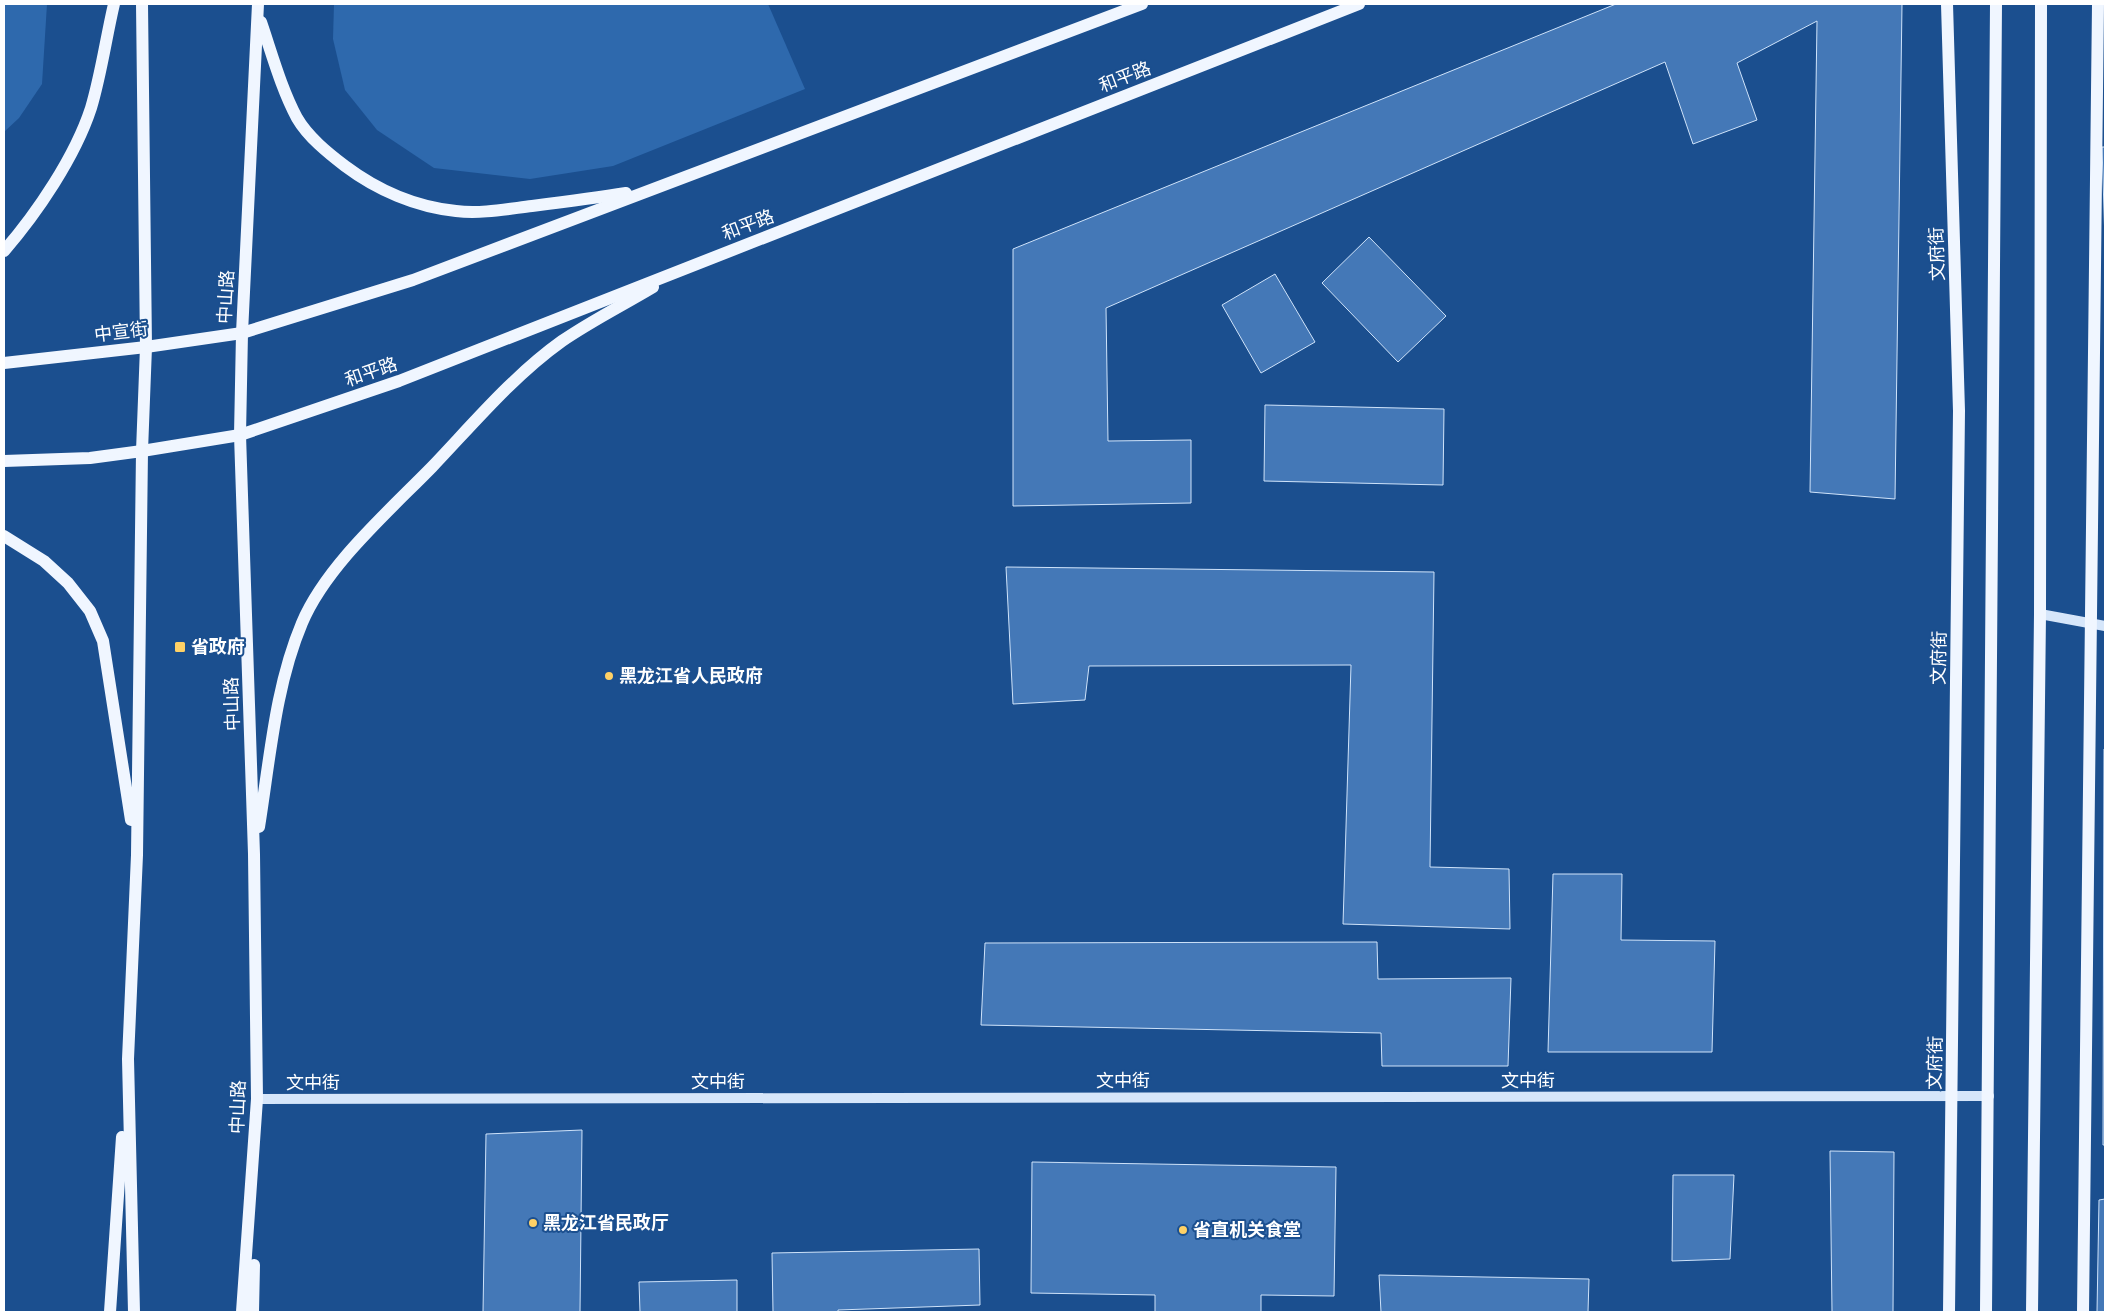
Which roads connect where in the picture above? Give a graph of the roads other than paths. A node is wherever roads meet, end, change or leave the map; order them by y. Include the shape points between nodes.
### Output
1 (114, 4) edge
2 (142, 4) edge
3 (1142, 4) edge
4 (1359, 4) edge
5 (1947, 4) edge
6 (1996, 4) edge
7 (2041, 4) edge
8 (2098, 4) edge
9 (258, 10) edge
10 (648, 190) junction
11 (4, 251) edge
12 (686, 268) junction
13 (242, 334) junction
14 (146, 347) junction
15 (4, 363) edge
16 (240, 435) junction
17 (142, 451) junction
18 (4, 461) edge
19 (4, 536) edge
20 (2040, 614) junction
21 (2091, 624) junction
22 (2105, 626) edge
23 (254, 854) junction
24 (137, 855) junction
25 (128, 1059) junction
26 (1952, 1096) junction
27 (1988, 1096) junction
28 (257, 1099) junction
29 (110, 1312) edge
30 (134, 1312) edge
31 (242, 1312) edge
32 (253, 1312) edge
33 (1949, 1312) edge
34 (1986, 1312) edge
35 (2032, 1312) edge
36 (2083, 1312) edge

1 - 11 main road via 90,108 78,140 43,200
2 - 14 main road
3 - 10 main road
4 - 12 main road, 和平路
5 - 26 main road, 文府街 via 1959,411
6 - 27 main road
7 - 20 main road
8 - 21 main road
9 - 10 main road via 284,91 298,120 344,165 380,188 404,199 457,211 500,210
9 - 13 main road, 中山路
10 - 13 main road via 414,280
12 - 16 main road, 和平路 via 399,381
12 - 23 main road via 562,341 537,362 484,413 328,578 312,602 291,652 280,695
13 - 14 main road, 中宣街
13 - 16 main road, 中山路
14 - 15 main road, 中宣街
14 - 17 main road
16 - 17 main road, 和平路
16 - 23 main road, 中山路
17 - 18 main road via 90,458
17 - 24 main road
19 - 24 main road via 44,561 68,583 90,611 103,641
20 - 21 street
20 - 35 main road
21 - 22 street
21 - 36 main road
23 - 28 main road, 中山路
24 - 25 main road
25 - 29 main road
25 - 30 main road
26 - 27 street, 文中街
26 - 28 street, 文中街
26 - 33 main road, 文府街
27 - 34 main road
28 - 31 main road, 中山路
28 - 32 main road

